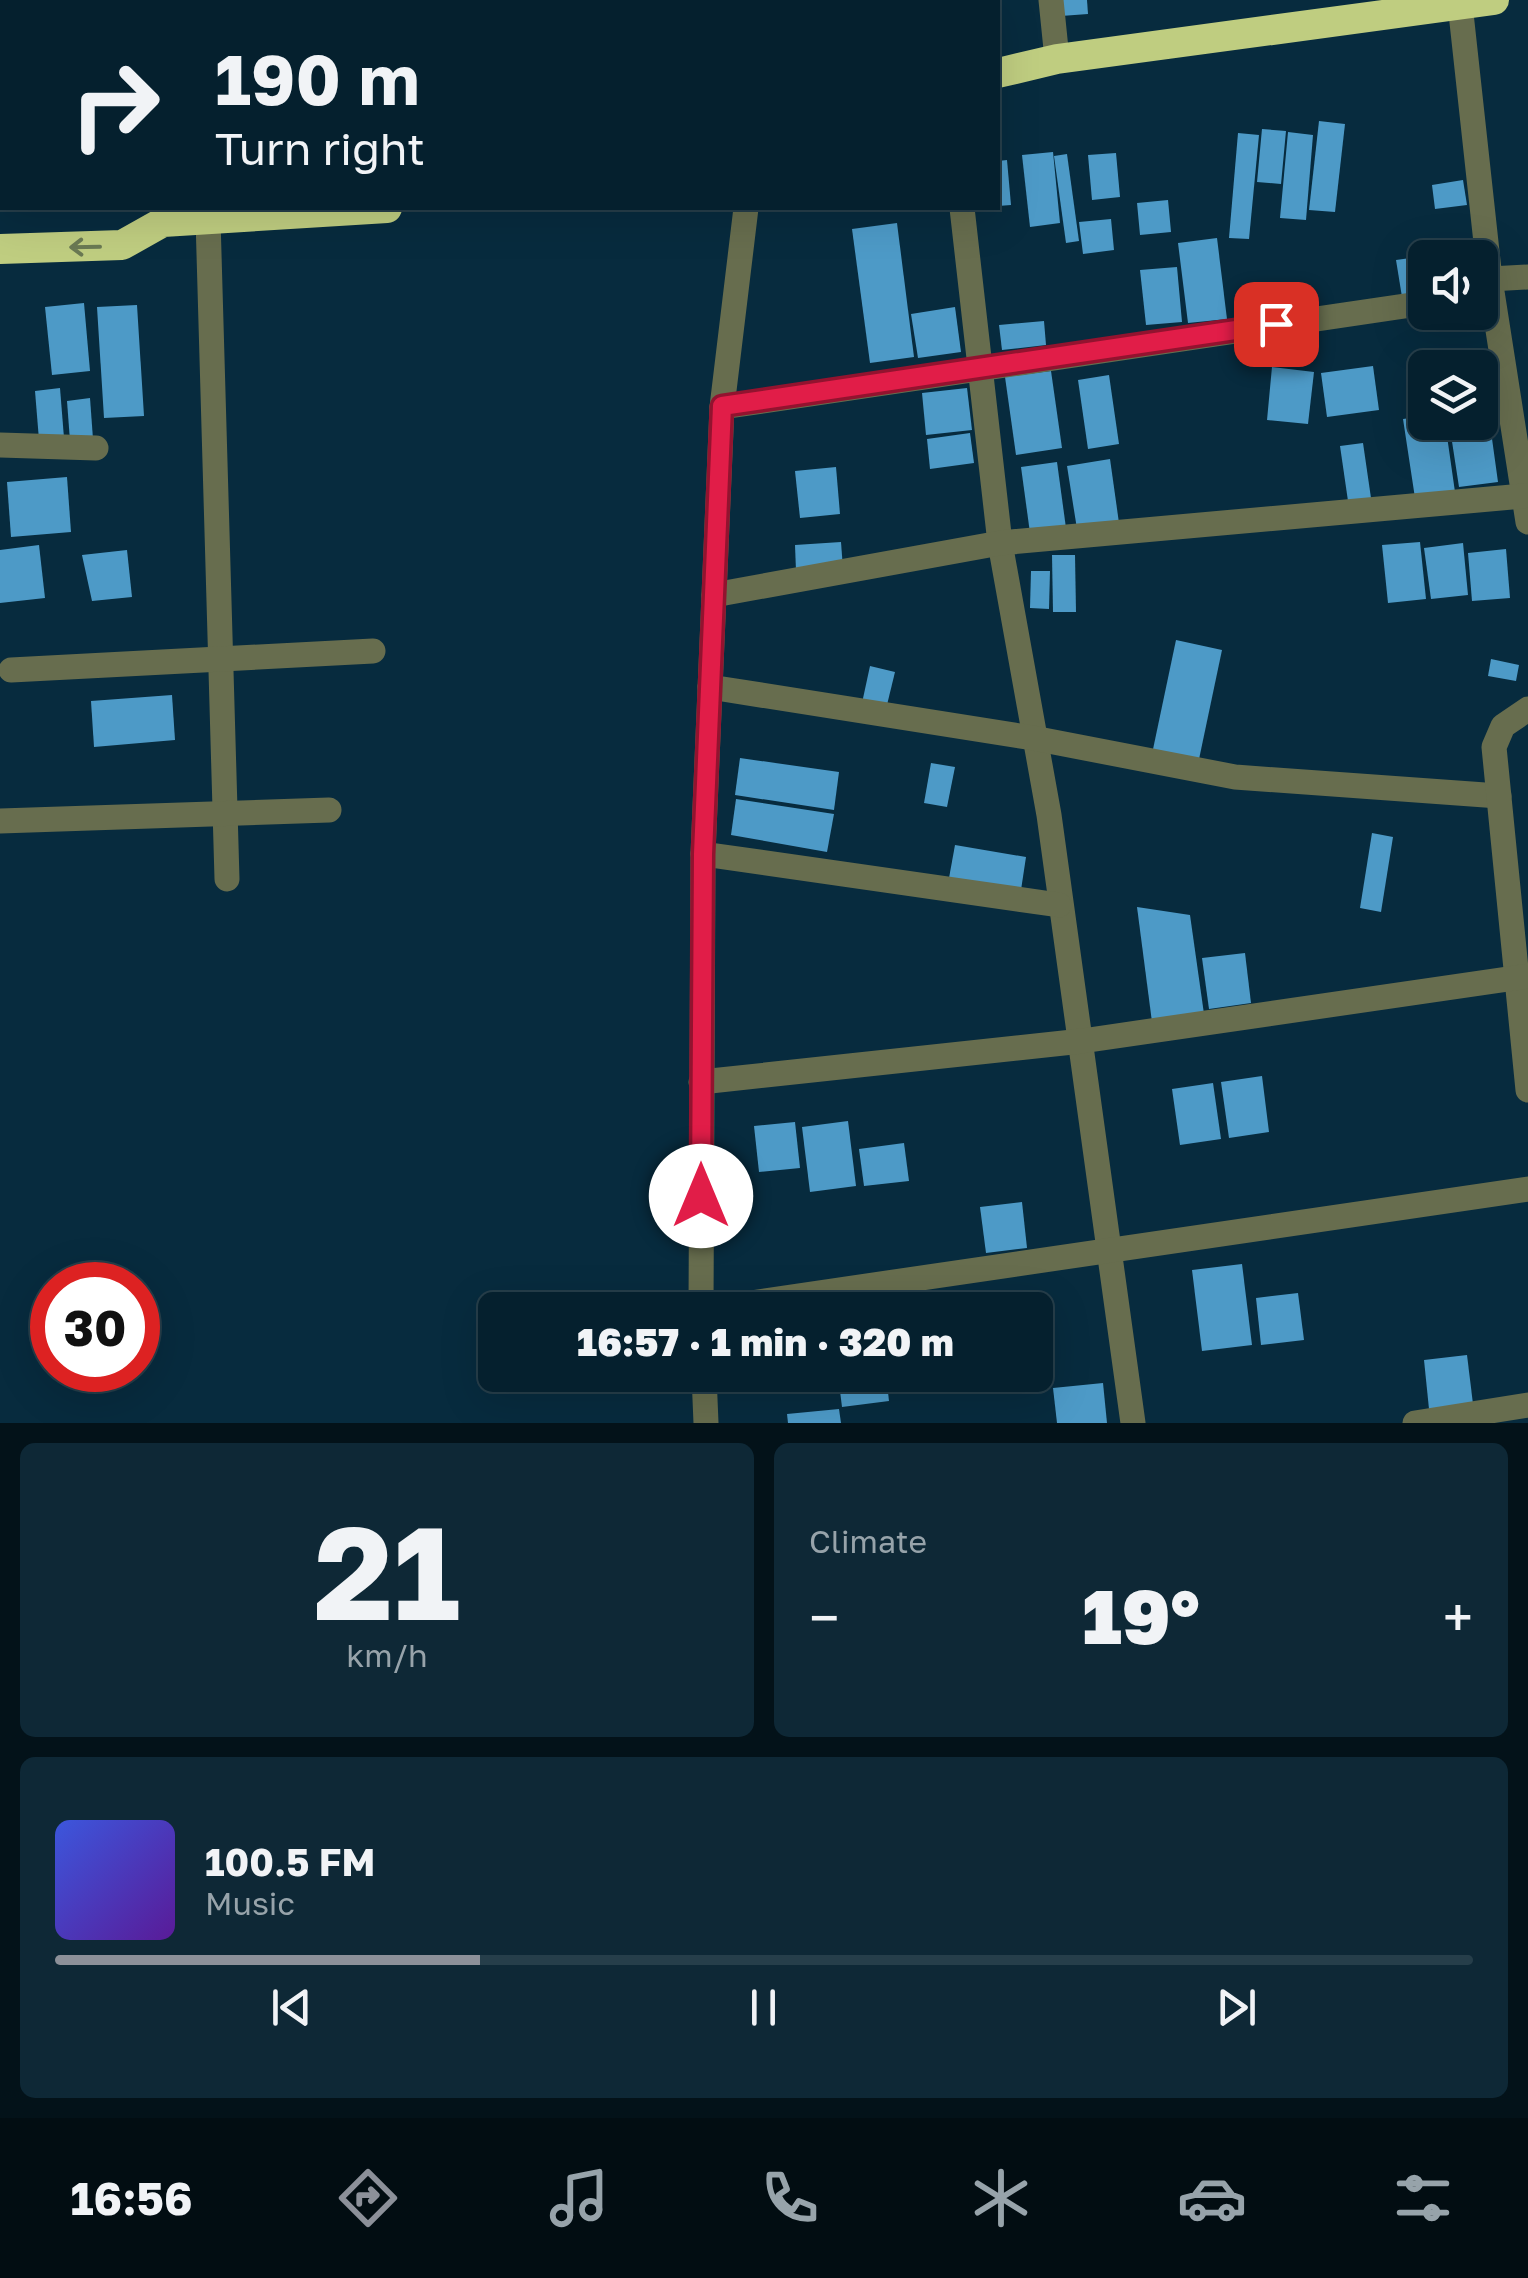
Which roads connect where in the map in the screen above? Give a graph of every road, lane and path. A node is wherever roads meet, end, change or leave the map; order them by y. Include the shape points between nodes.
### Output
1 (1051, 0) edge
2 (1494, 0) edge
3 (1460, 4) junction
4 (1058, 59) junction
5 (1000, 72) edge
6 (354, 210) edge
7 (746, 210) edge
8 (962, 210) edge
9 (156, 212) edge
10 (208, 219) junction
11 (1482, 240) edge
12 (0, 249) edge
13 (1528, 277) edge
14 (1498, 286) edge
15 (1408, 304) edge
16 (1495, 330) edge
17 (978, 367) junction
18 (722, 406) junction
19 (0, 446) edge
20 (96, 448) dead end
21 (1524, 489) edge
22 (1000, 544) junction
23 (714, 595) junction
24 (373, 651) dead end
25 (222, 656) junction
26 (11, 670) dead end
27 (710, 687) junction
28 (1528, 709) edge
29 (1032, 738) junction
30 (1499, 796) junction
31 (329, 810) dead end
32 (226, 812) junction
33 (0, 820) edge
34 (703, 854) junction
35 (226, 880) dead end
36 (1058, 904) junction
37 (1521, 977) edge
38 (1082, 1042) junction
39 (701, 1082) junction
40 (1528, 1090) edge
41 (1528, 1189) edge
42 (1110, 1253) junction
43 (702, 1292) edge
44 (831, 1292) edge
45 (705, 1392) edge
46 (1528, 1405) edge
47 (706, 1423) edge
48 (1133, 1423) edge
49 (1415, 1423) edge

1 - 4 street
2 - 3 highway
3 - 4 highway
3 - 11 street
4 - 5 highway
6 - 10 highway
7 - 18 street
8 - 17 street
9 - 10 highway
9 -> 12 highway via 122,245
10 - 25 street
13 - 14 street
15 - 17 street
16 - 21 street
17 - 18 street
17 - 22 street
18 - 23 street
19 - 20 street
21 - 22 street
22 - 23 street
22 - 29 street
23 - 27 street
24 - 25 street
25 - 26 street
25 - 32 street
27 - 29 street
27 - 34 street
28 - 30 street via 1503,726 1494,747
29 - 30 street via 1264,781
29 - 36 street
30 - 37 street
31 - 32 street
32 - 33 street
32 - 35 street
34 - 36 street
34 - 39 street
36 - 38 street
37 - 38 street
37 - 40 street
38 - 39 street
38 - 42 street
39 - 43 street
41 - 42 street
42 - 44 street
42 - 48 street
45 - 47 street
46 - 49 street

